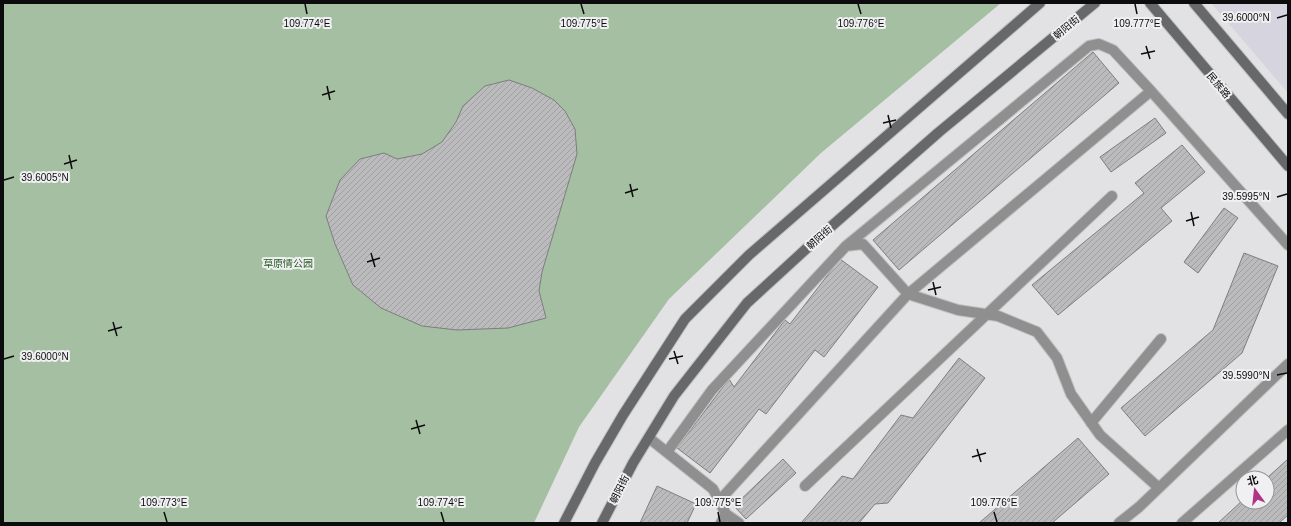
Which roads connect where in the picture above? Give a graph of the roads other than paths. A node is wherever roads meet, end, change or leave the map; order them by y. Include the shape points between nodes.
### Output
1 (1040, 3) edge
2 (1095, 3) edge
3 (1150, 3) edge
4 (1194, 3) edge
5 (1151, 91) junction
6 (1288, 114) edge
7 (1288, 166) edge
8 (1112, 196) dead end
9 (1288, 245) edge
10 (846, 246) junction
11 (908, 294) junction
12 (987, 314) junction
13 (1161, 339) dead end
14 (1288, 364) edge
15 (1091, 423) junction
16 (1288, 430) edge
17 (649, 438) junction
18 (667, 452) junction
19 (805, 486) dead end
20 (1159, 488) junction
21 (719, 501) junction
22 (723, 518) edge
23 (564, 523) edge
24 (602, 523) edge
25 (739, 523) edge
26 (1119, 523) edge
27 (1182, 523) edge

1 - 23 street via 749,255 685,319 623,415
2 - 17 street, 朝阳街 via 939,132 747,303 674,396
3 - 7 street, 民族路
4 - 6 street
5 - 9 street
5 - 10 street via 1113,50 1099,44 1089,46
5 - 11 street
8 - 12 street
10 - 11 street via 863,244
10 - 18 street via 712,390
11 - 12 street via 958,310
11 - 21 street
12 - 15 street via 1038,332 1057,358 1071,394
12 - 19 street
13 - 15 street
14 - 20 street
15 - 20 street via 1100,435
16 - 27 street
17 - 18 street
17 - 24 street, 朝阳街 via 632,463
18 - 21 street via 713,489
20 - 26 street
21 - 22 street
22 - 25 street

